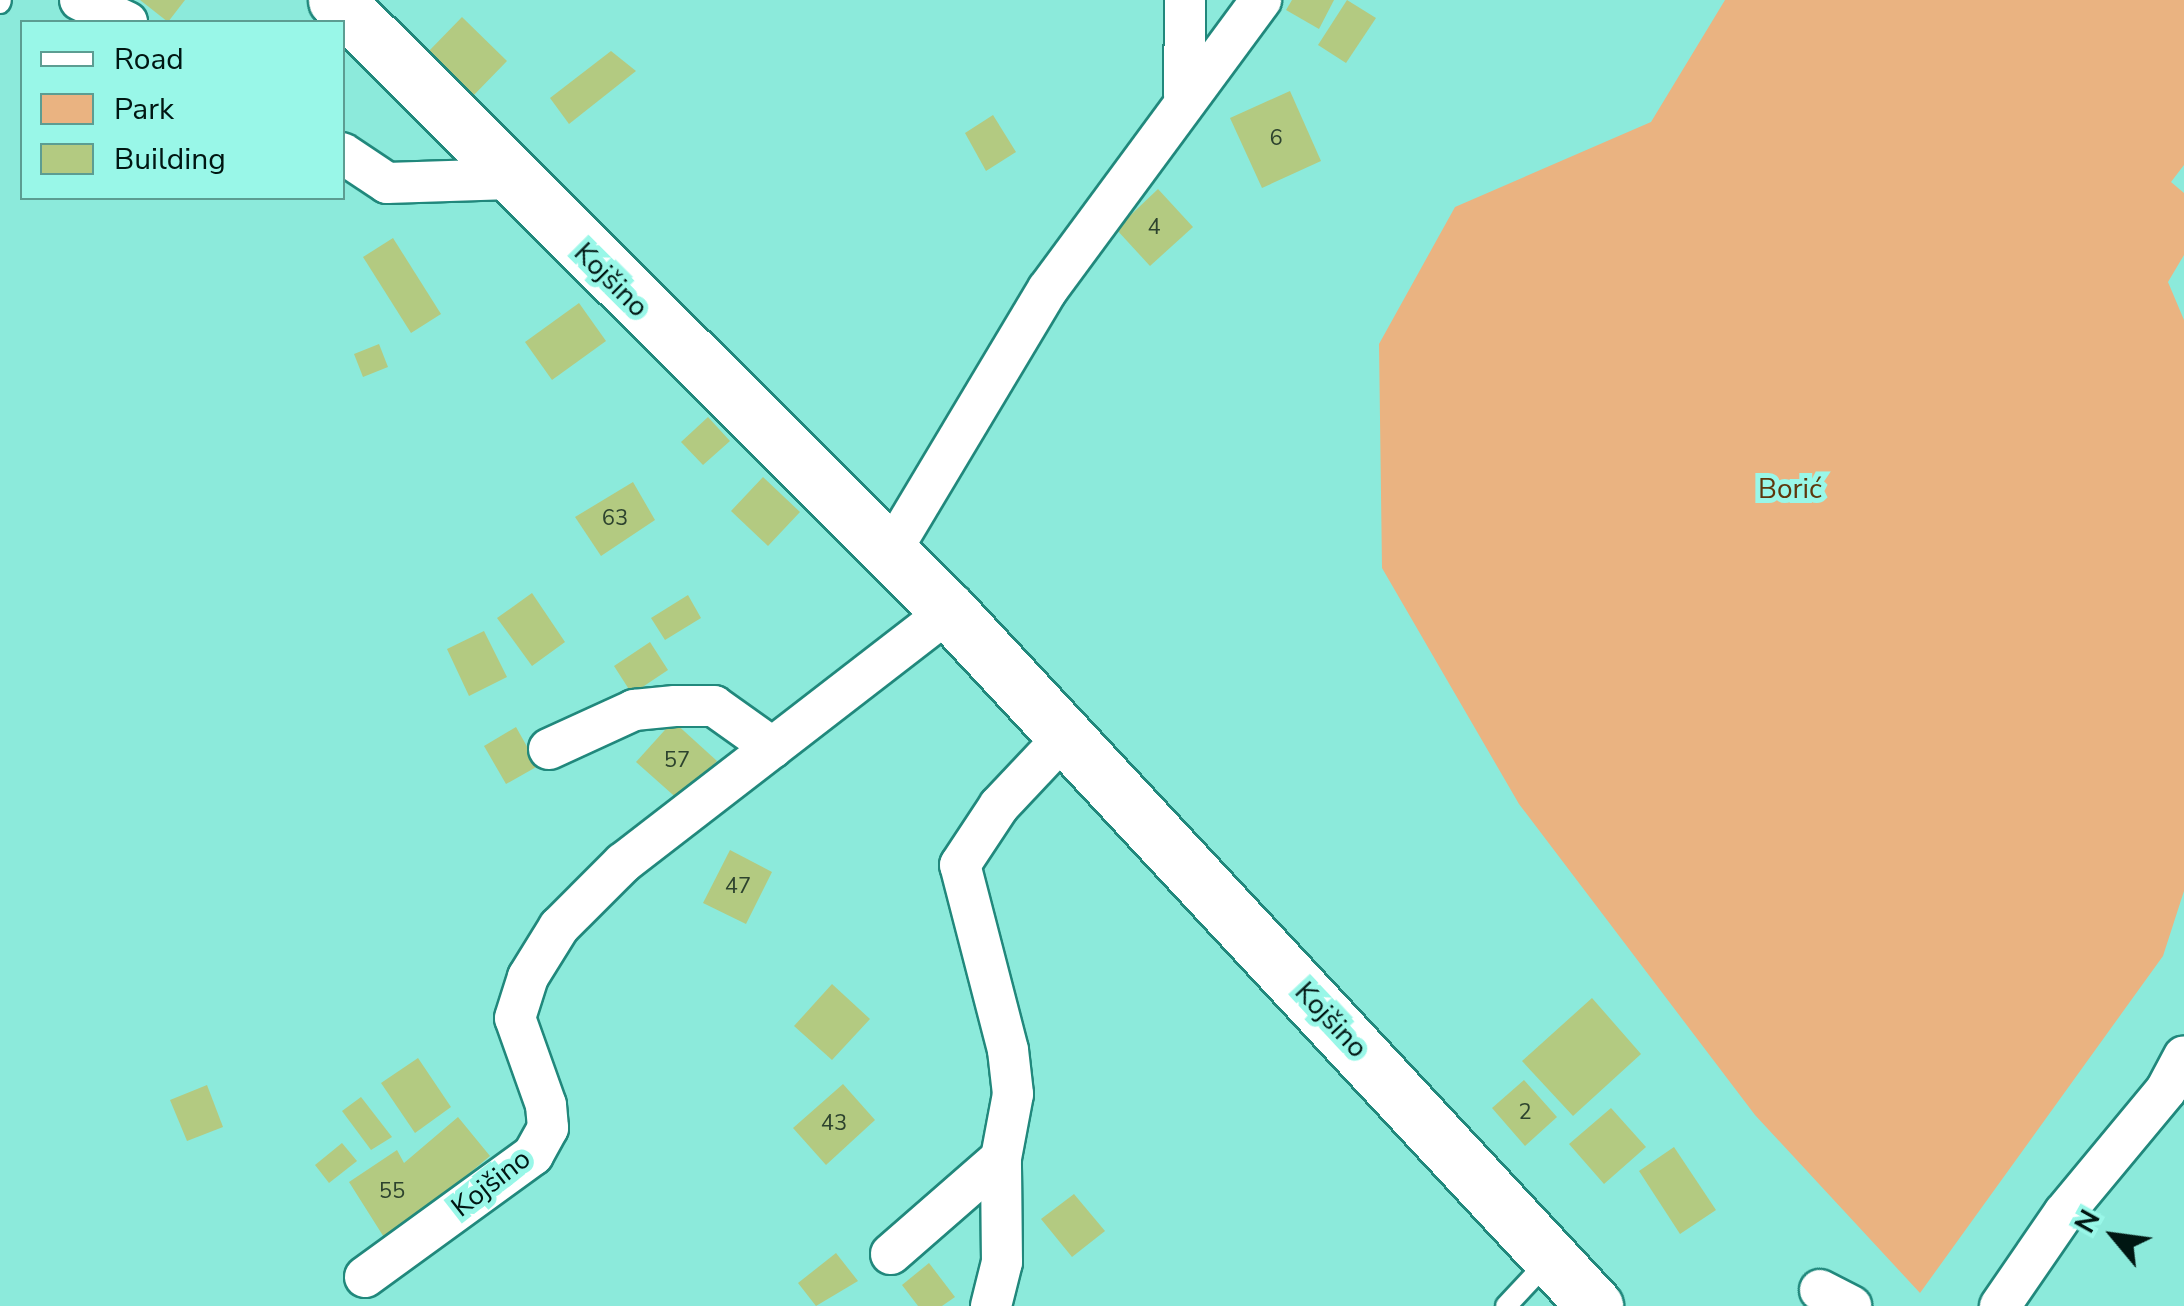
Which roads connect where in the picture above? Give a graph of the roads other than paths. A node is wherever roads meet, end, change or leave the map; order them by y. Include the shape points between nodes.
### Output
1 (80, 0) edge
2 (336, 0) edge
3 (1186, 0) edge
4 (1261, 0) edge
5 (122, 20) edge
6 (1184, 96) junction
7 (345, 156) edge
8 (511, 179) junction
9 (888, 556) junction
10 (949, 611) junction
11 (1066, 735) junction
12 (773, 748) junction
13 (549, 749) dead end
14 (2184, 1056) edge
15 (1001, 1158) junction
16 (891, 1254) dead end
17 (1552, 1258) junction
18 (365, 1277) dead end
19 (991, 1306) edge
20 (1506, 1306) edge
21 (1595, 1306) edge
22 (2000, 1306) edge

1 - 5 street
2 - 8 street, Kojšino
3 - 6 street
4 - 6 street
6 - 9 street via 1048,289
7 - 8 street via 387,183
8 - 9 street, Kojšino
9 - 10 street, Kojšino
10 - 11 street, Kojšino
10 - 12 street, Kojšino
11 - 15 street via 999,806 960,865 1008,1050 1012,1094
11 - 17 street, Kojšino
12 - 13 street via 714,706 675,706 634,710
12 - 18 street, Kojšino via 623,864 560,927 528,977 515,1018 546,1105 548,1128 533,1155
14 - 22 street via 2166,1090 2064,1213
15 - 16 street
15 - 19 street via 1002,1262
17 - 20 lane
17 - 21 street, Kojšino

